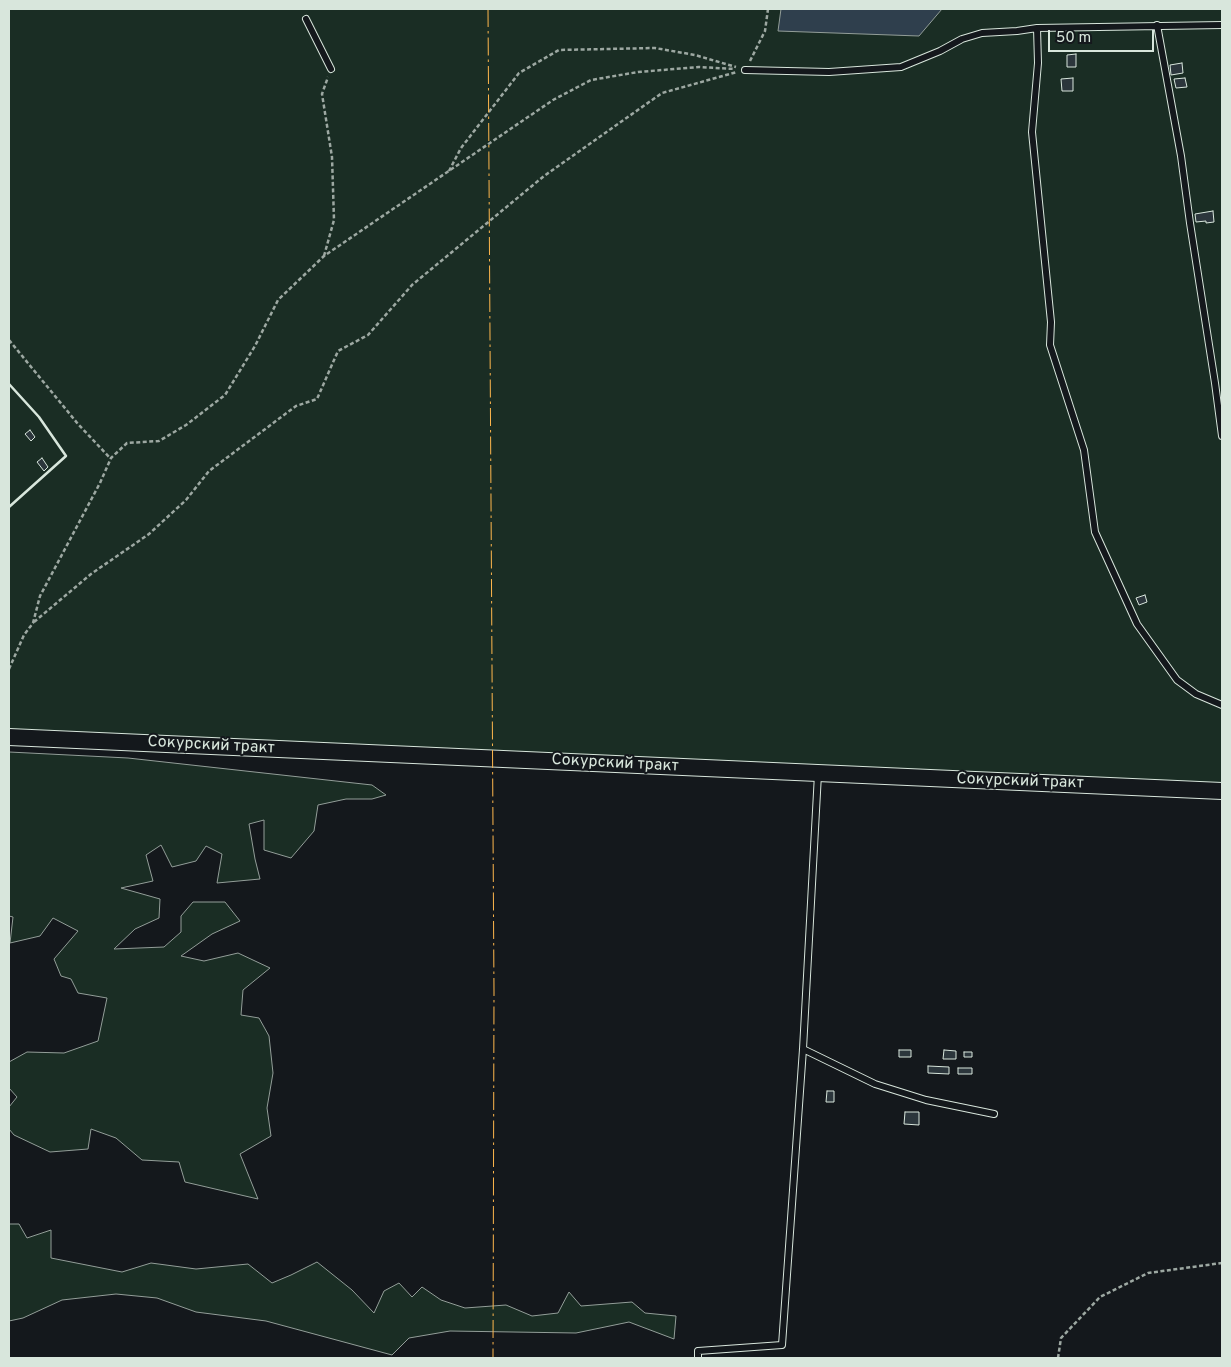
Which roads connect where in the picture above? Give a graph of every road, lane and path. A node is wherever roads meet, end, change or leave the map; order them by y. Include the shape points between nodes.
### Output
1 (768, 9) edge
2 (306, 19) dead end
3 (1157, 25) junction
4 (1222, 25) edge
5 (1037, 28) junction
6 (331, 68) joint
7 (745, 70) junction
8 (449, 171) junction
9 (324, 256) junction
10 (9, 340) edge
11 (1222, 436) edge
12 (111, 458) junction
13 (33, 623) junction
14 (9, 668) edge
15 (1222, 705) edge
16 (9, 737) edge
17 (818, 773) junction
18 (1222, 791) edge
19 (804, 1049) junction
20 (994, 1114) dead end
21 (1222, 1263) edge
22 (698, 1358) edge
23 (1058, 1358) edge

1 - 7 path via 765,31
2 - 6 lane
3 - 4 lane
3 - 5 lane
3 - 11 lane via 1181,156
5 - 7 lane via 982,33 901,67 829,72
5 - 15 lane via 1038,63 1032,132 1052,322 1050,345 1084,450 1094,532 1137,624 1178,680 1196,694
6 - 9 path via 322,94 332,157 334,220
7 - 8 path via 699,67 591,80 553,100
7 - 8 path via 695,55 655,48 559,50 519,72 461,148
7 - 13 path via 662,93 544,176 412,286 368,335 338,351 317,399 296,406 209,470 186,500 150,534 91,574
8 - 9 path
9 - 12 path via 278,300 255,346 224,395 159,441 127,443
10 - 12 path via 78,424
12 - 13 path via 40,596
13 - 14 path
16 - 17 street, Сокурский тракт
17 - 18 street, Сокурский тракт
17 - 19 lane
19 - 20 lane via 876,1084 926,1100
19 - 22 lane via 782,1345 698,1351
21 - 23 path via 1148,1273 1100,1297 1061,1338

